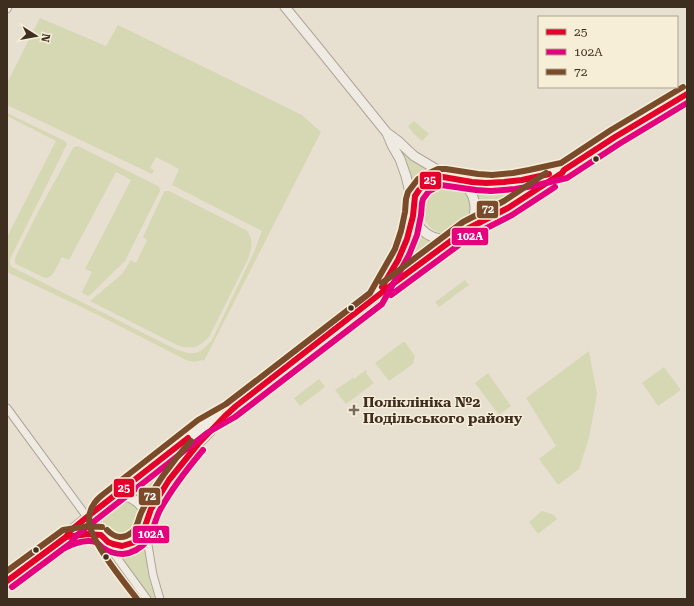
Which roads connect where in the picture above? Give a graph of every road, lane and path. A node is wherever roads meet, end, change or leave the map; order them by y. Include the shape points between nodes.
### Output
1 (285, 7) edge
2 (687, 94) edge
3 (387, 133) junction
4 (564, 170) junction
5 (454, 179) junction
6 (413, 210) junction
7 (467, 229) junction
8 (458, 236) junction
9 (376, 298) junction
10 (7, 408) edge
11 (230, 411) junction
12 (110, 499) junction
13 (102, 505) junction
14 (86, 517) junction
15 (145, 525) junction
16 (66, 537) junction
17 (103, 538) junction
18 (7, 581) edge
19 (146, 599) edge
20 (160, 599) edge

1 - 3 street
2 - 4 street
3 - 5 street via 414,156
3 - 6 street via 406,176
4 - 5 street via 531,178 492,183
4 - 7 street via 508,208
5 - 6 street via 439,177 423,185 416,195
5 - 7 street via 466,186 474,202 473,219
6 - 8 street via 417,224 430,236 441,239
6 - 9 street via 402,252
7 - 8 street
8 - 9 street
9 - 11 street
10 - 14 street
11 - 12 street via 203,426
11 - 15 street via 182,462 164,488
12 - 13 street
12 - 15 street via 125,497 135,500 146,517
13 - 14 street
13 - 17 street via 97,518
14 - 16 street
14 - 17 street
15 - 17 street via 137,540 128,545 113,544
15 - 20 street via 153,575
16 - 17 street via 88,534
16 - 18 street
17 - 19 street

